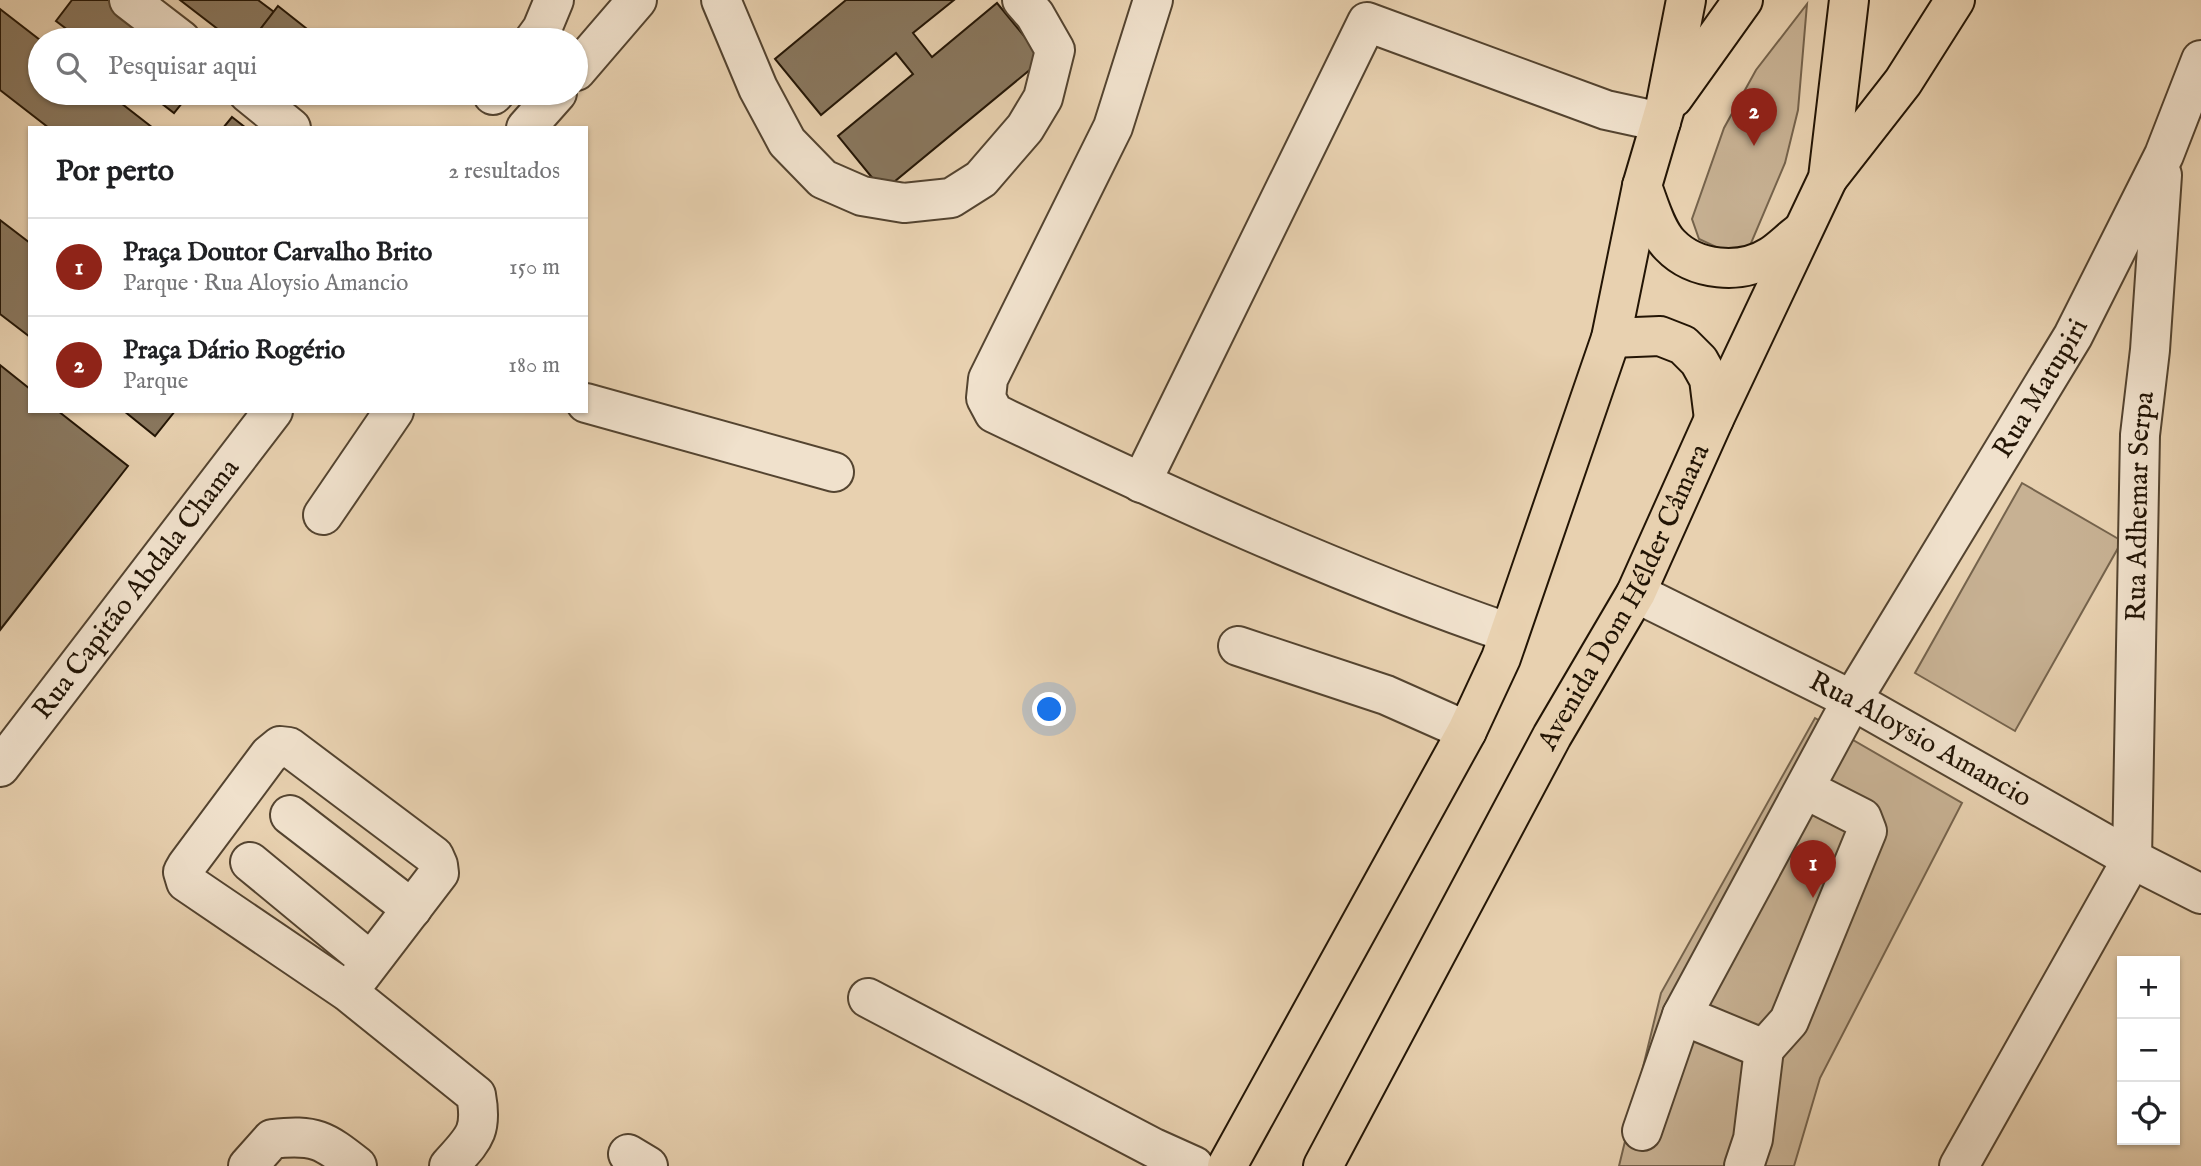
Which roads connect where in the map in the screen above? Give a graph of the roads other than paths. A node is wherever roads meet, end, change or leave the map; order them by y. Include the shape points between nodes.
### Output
1 (129, 0) edge
2 (554, 0) edge
3 (638, 0) edge
4 (721, 0) edge
5 (1022, 0) edge
6 (1153, 0) edge
7 (1686, 0) edge
8 (1743, 0) edge
9 (1849, 0) edge
10 (1955, 0) edge
11 (1365, 11) edge
12 (165, 28) edge
13 (542, 28) edge
14 (588, 57) edge
15 (2201, 60) edge
16 (263, 105) edge
17 (546, 105) edge
18 (1663, 115) junction
19 (289, 126) edge
20 (528, 126) edge
21 (2164, 155) junction
22 (1828, 178) junction
23 (1642, 186) junction
24 (1803, 230) junction
25 (1611, 338) junction
26 (588, 404) edge
27 (271, 413) edge
28 (393, 413) edge
29 (1714, 419) junction
30 (834, 472) dead end
31 (1141, 483) junction
32 (323, 515) dead end
33 (1636, 593) junction
34 (1509, 633) junction
35 (1238, 646) dead end
36 (1853, 700) junction
37 (1467, 731) junction
38 (0, 767) edge
39 (1805, 789) junction
40 (290, 815) dead end
41 (2132, 859) junction
42 (250, 862) dead end
43 (2201, 894) edge
44 (412, 909) junction
45 (370, 961) junction
46 (348, 992) junction
47 (868, 998) dead end
48 (1682, 1015) junction
49 (1764, 1049) junction
50 (1642, 1131) dead end
51 (248, 1166) edge
52 (357, 1166) edge
53 (449, 1166) edge
54 (1194, 1166) edge
55 (1227, 1166) edge
56 (1323, 1166) edge
57 (1744, 1166) edge
58 (1959, 1166) edge

1 - 12 street
2 - 13 street
3 - 14 street
4 - 5 street via 758,88 788,142 823,179 862,196 904,203 951,198 981,179 1044,98 1055,50
6 - 31 street via 1113,127 988,379 986,398 994,413
7 - 18 main road
8 - 18 main road
9 - 22 main road, Avenida Dom Hélder Câmara
10 - 22 main road via 1903,82
11 - 18 street via 1606,110
11 - 31 street
15 - 21 street, Rua Matupiri
16 - 19 street
17 - 20 street
18 - 23 main road
21 - 36 street, Rua Matupiri via 2073,336
21 - 41 street, Rua Adhemar Serpa via 2140,435
22 - 24 main road, Avenida Dom Hélder Câmara
23 - 24 main road via 1669,244 1692,261 1719,267 1748,266 1770,256
23 - 25 main road
24 - 29 main road, Avenida Dom Hélder Câmara
25 - 29 main road via 1660,336 1683,345 1709,379
25 - 34 main road
26 - 30 street
27 - 38 street, Rua Capitão Abdala Chama
28 - 32 street
29 - 33 main road, Avenida Dom Hélder Câmara
31 - 34 street via 1433,607
33 - 36 street, Rua Aloysio Amancio
33 - 56 main road, Avenida Dom Hélder Câmara via 1552,736
34 - 37 main road
35 - 37 street via 1386,695
36 - 39 street, Rua Matupiri
36 - 41 street, Rua Aloysio Amancio
37 - 55 main road
39 - 48 street, Rua Matupiri
39 - 49 street via 1862,818 1867,831 1789,1021
40 - 44 street
41 - 43 street, Rua Aloysio Amancio
41 - 58 street
42 - 45 street
44 - 45 street
44 - 46 street via 439,873 434,856 289,747 280,746 183,872 186,882
45 - 46 street
46 - 53 street via 476,1095 480,1117 472,1139
47 - 54 street
48 - 49 street
48 - 50 street, Rua Matupiri
49 - 57 street via 1753,1139
51 - 52 street via 272,1139 299,1136 327,1142

